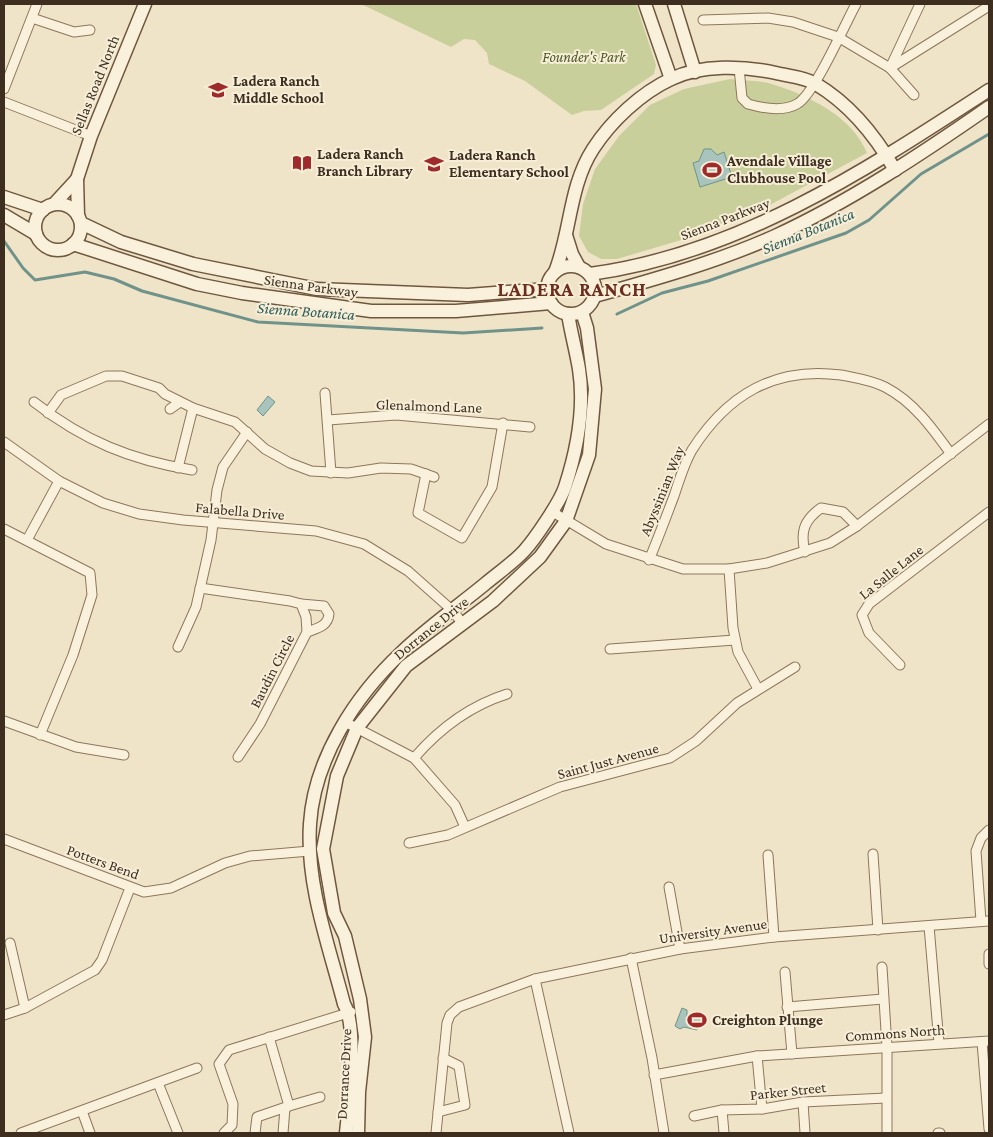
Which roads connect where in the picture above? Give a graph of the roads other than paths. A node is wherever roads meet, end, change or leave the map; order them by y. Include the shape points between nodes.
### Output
1 (37, 4) edge
2 (145, 4) edge
3 (645, 4) edge
4 (674, 4) edge
5 (856, 4) edge
6 (920, 4) edge
7 (989, 5) edge
8 (32, 18) junction
9 (703, 20) dead end
10 (90, 30) dead end
11 (838, 37) junction
12 (739, 68) junction
13 (890, 68) junction
14 (695, 72) junction
15 (671, 79) junction
16 (814, 83) junction
17 (4, 89) edge
18 (989, 90) edge
19 (914, 95) dead end
20 (4, 102) edge
21 (989, 107) edge
22 (91, 136) junction
23 (887, 155) junction
24 (895, 170) junction
25 (77, 179) junction
26 (4, 197) edge
27 (49, 207) junction
28 (4, 215) edge
29 (80, 219) junction
30 (36, 234) junction
31 (566, 235) junction
32 (73, 244) junction
33 (584, 271) junction
34 (555, 272) junction
35 (547, 289) junction
36 (595, 296) junction
37 (551, 303) junction
38 (582, 312) junction
39 (568, 314) junction
40 (325, 393) dead end
41 (34, 402) dead end
42 (180, 402) junction
43 (193, 408) junction
44 (170, 409) dead end
45 (48, 413) junction
46 (328, 420) junction
47 (503, 423) junction
48 (530, 427) dead end
49 (988, 427) edge
50 (247, 432) junction
51 (4, 442) edge
52 (951, 454) junction
53 (178, 468) junction
54 (192, 470) dead end
55 (331, 473) junction
56 (58, 481) junction
57 (551, 511) junction
58 (989, 512) edge
59 (213, 521) junction
60 (566, 521) junction
61 (857, 526) junction
62 (4, 529) edge
63 (27, 540) junction
64 (805, 552) junction
65 (649, 560) junction
66 (729, 569) junction
67 (200, 588) junction
68 (301, 604) junction
69 (453, 610) junction
70 (462, 623) junction
71 (308, 632) junction
72 (735, 640) junction
73 (178, 647) dead end
74 (610, 649) dead end
75 (900, 665) dead end
76 (795, 667) dead end
77 (758, 689) junction
78 (507, 694) dead end
79 (4, 721) edge
80 (345, 722) junction
81 (357, 728) junction
82 (40, 735) junction
83 (124, 755) dead end
84 (238, 756) dead end
85 (414, 758) junction
86 (465, 827) junction
87 (989, 830) edge
88 (4, 839) edge
89 (409, 843) dead end
90 (323, 849) junction
91 (310, 851) junction
92 (873, 854) dead end
93 (768, 855) dead end
94 (669, 887) dead end
95 (130, 888) junction
96 (985, 921) edge
97 (929, 926) junction
98 (878, 930) junction
99 (774, 937) junction
100 (10, 943) dead end
101 (680, 949) junction
102 (631, 958) junction
103 (882, 967) dead end
104 (785, 972) dead end
105 (536, 979) junction
106 (883, 999) junction
107 (787, 1007) junction
108 (25, 1008) junction
109 (355, 1010) junction
110 (4, 1016) edge
111 (269, 1038) junction
112 (985, 1041) edge
113 (939, 1043) junction
114 (887, 1048) junction
115 (792, 1054) junction
116 (757, 1056) junction
117 (443, 1058) junction
118 (197, 1068) dead end
119 (654, 1075) junction
120 (158, 1083) junction
121 (320, 1097) dead end
122 (886, 1098) junction
123 (803, 1102) junction
124 (287, 1107) junction
125 (762, 1109) junction
126 (722, 1110) junction
127 (989, 1110) edge
128 (82, 1111) junction
129 (438, 1112) junction
130 (694, 1116) dead end
131 (989, 1129) edge
132 (21, 1133) edge
133 (90, 1133) edge
134 (178, 1133) edge
135 (224, 1133) edge
136 (255, 1133) edge
137 (283, 1133) edge
138 (346, 1133) edge
139 (358, 1133) edge
140 (436, 1133) edge
141 (569, 1133) edge
142 (664, 1133) edge
143 (724, 1133) edge
144 (805, 1133) edge
145 (887, 1133) edge

1 - 8 street
2 - 22 street, Sellas Road North
3 - 15 street
4 - 14 street
5 - 11 street
6 - 13 street
7 - 13 street
8 - 10 street via 74,32
8 - 17 street
9 - 11 street via 768,18 793,22
11 - 13 street
11 - 16 street
12 - 14 street
12 - 16 street
12 - 16 street via 742,98 757,106 784,109 797,105
13 - 19 street
14 - 15 street
15 - 31 street via 615,120 594,147 577,182
16 - 23 street via 856,115
18 - 23 street, Sienna Parkway
20 - 22 street
21 - 24 street
22 - 25 street, Sellas Road North
23 - 24 street
23 - 33 street, Sienna Parkway via 781,215 701,248 642,265
24 - 36 street via 774,236 683,271
25 - 27 street, Sellas Road North
25 - 29 street, Sellas Road North
26 - 27 street, Sienna Parkway
27 - 29 street, Sienna Parkway via 66,205
27 - 30 street via 36,220
28 - 30 street, Sienna Parkway via 14,218
29 - 32 street via 81,231
29 - 35 street, Sienna Parkway via 121,242 193,264 317,289 468,295
30 - 32 street, Sienna Parkway via 45,246 52,249 60,250
31 - 33 street via 572,254
31 - 34 street
32 - 37 street, Sienna Parkway via 197,284 371,311 456,311
33 - 34 street, Sienna Parkway via 566,266
33 - 36 street via 596,289
34 - 35 street
35 - 37 street
36 - 38 street
37 - 39 street
38 - 39 street
38 - 60 street, Dorrance Drive via 595,388 589,455
39 - 57 street, Dorrance Drive via 579,371 578,434 564,489
40 - 46 street
41 - 45 street
42 - 43 street
42 - 44 street
42 - 45 street via 159,388 122,376 106,376 61,395
43 - 50 street via 227,418
43 - 53 street
45 - 53 street via 82,436 114,451
46 - 47 street, Glenalmond Lane via 396,415
46 - 55 street
47 - 48 street, Glenalmond Lane
47 - 55 street via 492,487 462,538 418,513 430,475 381,468
49 - 52 street
50 - 55 street via 265,449 290,463 311,471
50 - 59 street via 223,467
51 - 56 street, Falabella Drive
52 - 61 street
52 - 65 street, Abyssinian Way via 927,420 886,388 861,378 828,374 774,379 725,407 691,451
53 - 54 street
56 - 59 street, Falabella Drive via 103,503 139,514
56 - 63 street
57 - 60 street
57 - 69 street, Dorrance Drive via 524,551
58 - 75 street, La Salle Lane via 869,604 862,615 869,632
59 - 67 street
59 - 69 street, Falabella Drive via 316,531 364,544 408,571
60 - 65 street via 606,544
60 - 70 street, Dorrance Drive via 540,557 492,601
61 - 64 street via 830,543
61 - 64 street via 843,512 821,508 804,525 801,538
62 - 63 street
63 - 82 street via 90,573 92,595 73,656
64 - 66 street
65 - 66 street via 683,569
66 - 72 street
67 - 68 street
67 - 73 street via 196,607
68 - 71 street, Baudin Circle
68 - 71 street via 324,606 330,614 327,622
69 - 70 street, Falabella Drive
69 - 80 street, Dorrance Drive via 379,675
70 - 81 street, Dorrance Drive via 406,666
71 - 84 street, Baudin Circle via 260,724
72 - 74 street
72 - 77 street
76 - 77 street, Saint Just Avenue
77 - 86 street, Saint Just Avenue via 737,703 696,741 670,758 560,787
78 - 85 street via 486,701 446,725
79 - 82 street
80 - 81 street
80 - 91 street, Dorrance Drive via 319,774 310,823
81 - 85 street
81 - 90 street, Dorrance Drive via 337,776
82 - 83 street via 76,747
85 - 86 street via 455,805
86 - 89 street, Saint Just Avenue via 448,835
87 - 96 street via 981,838 976,851
88 - 95 street, Potters Bend
90 - 91 street
90 - 109 street, Dorrance Drive via 334,913 345,936
91 - 95 street, Potters Bend via 250,856 225,863 171,888 144,892
91 - 109 street, Dorrance Drive via 325,934 344,1004
92 - 98 street
93 - 99 street
94 - 101 street
95 - 108 street via 102,960 95,970
96 - 97 street, University Avenue
97 - 98 street, University Avenue
97 - 113 street
98 - 99 street, University Avenue
99 - 101 street, University Avenue
100 - 108 street
101 - 102 street, University Avenue
102 - 105 street, University Avenue
102 - 119 street
103 - 106 street
104 - 107 street
105 - 117 street, University Avenue via 460,1007 450,1015
105 - 141 street
106 - 107 street
106 - 114 street
107 - 115 street
108 - 110 street
109 - 111 street
109 - 138 street, Dorrance Drive
109 - 139 street, Dorrance Drive via 365,1037
111 - 124 street
111 - 135 street via 229,1050 219,1064 232,1104 232,1125
112 - 113 street, Commons North
112 - 127 street
113 - 114 street, Commons North
114 - 115 street, Commons North
114 - 122 street
115 - 116 street, Commons North
116 - 119 street, Commons North
116 - 125 street
117 - 129 street
117 - 129 street via 459,1066 465,1105
118 - 120 street
119 - 142 street
120 - 128 street
120 - 134 street
121 - 124 street
122 - 123 street, Parker Street
122 - 145 street
123 - 125 street, Parker Street
123 - 144 street
124 - 136 street via 257,1117
124 - 137 street
125 - 126 street, Parker Street
126 - 130 street, Parker Street
126 - 143 street
127 - 131 street
128 - 132 street
128 - 133 street
129 - 140 street

